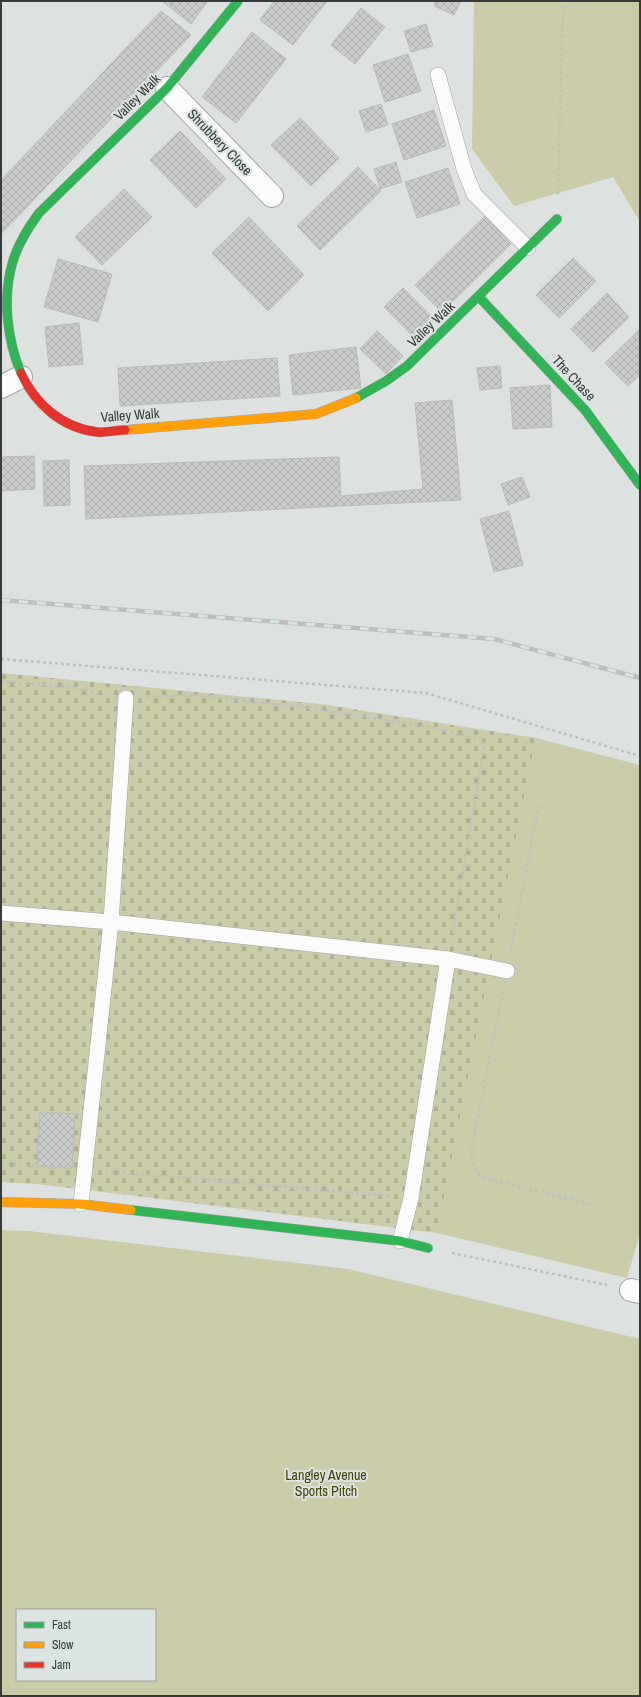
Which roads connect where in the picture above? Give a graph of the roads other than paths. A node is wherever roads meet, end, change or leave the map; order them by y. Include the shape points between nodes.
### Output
1 (238, 1) edge
2 (438, 75) dead end
3 (167, 88) junction
4 (272, 196) dead end
5 (557, 218) road end
6 (528, 248) junction
7 (479, 297) junction
8 (21, 377) junction
9 (1, 387) edge
10 (640, 485) edge
11 (126, 698) road end
12 (1, 913) edge
13 (111, 922) junction
14 (448, 959) junction
15 (507, 971) road end
16 (1, 1202) edge
17 (81, 1204) junction
18 (400, 1241) junction
19 (428, 1248) road end

1 - 3 street, Valley Walk
2 - 6 lane via 464,169 474,194
3 - 4 street, Shrubbery Close
3 - 8 street, Valley Walk via 39,213 25,233 13,261 7,296 12,347
5 - 6 street, Valley Walk
6 - 7 street, Valley Walk
7 - 8 street, Valley Walk via 386,383 353,401 316,414 97,432 76,427 50,413 29,391
7 - 10 street, The Chase via 585,410
8 - 9 street
11 - 13 lane
12 - 13 lane
13 - 14 lane
13 - 17 lane
14 - 15 lane
14 - 18 lane via 411,1198
16 - 17 street
17 - 18 street
18 - 19 street

